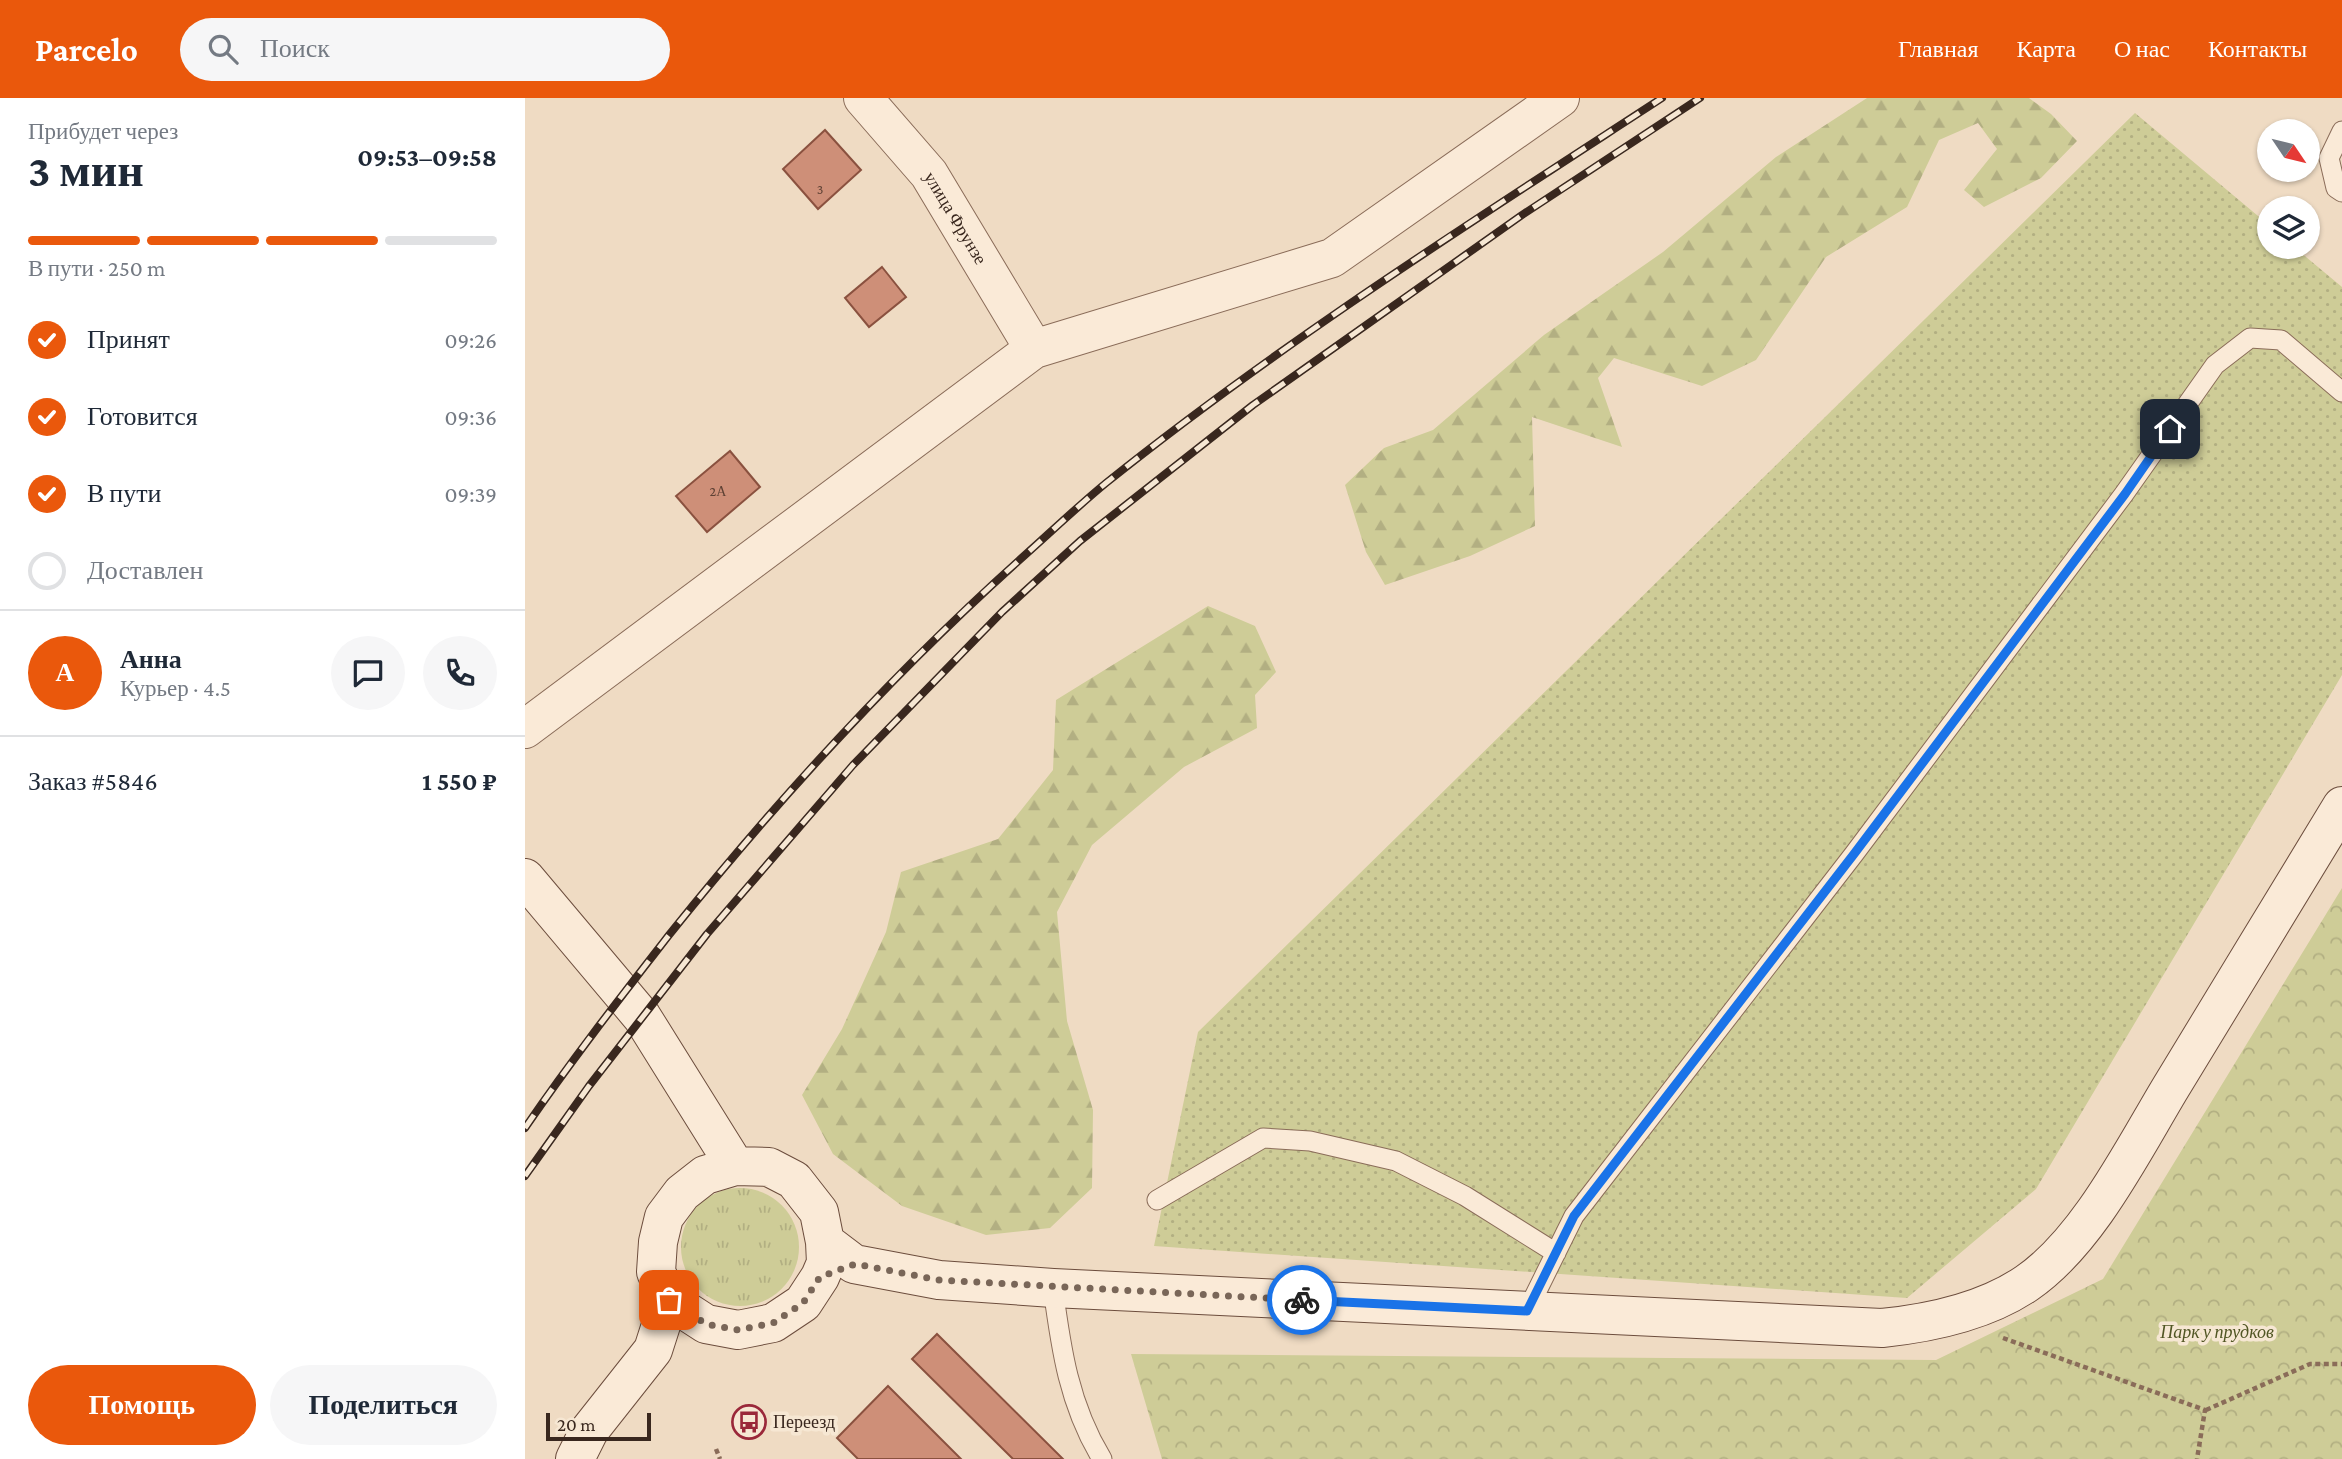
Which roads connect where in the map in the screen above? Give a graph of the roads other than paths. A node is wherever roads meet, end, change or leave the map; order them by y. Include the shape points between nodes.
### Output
1 (863, 98) edge
2 (1560, 98) edge
3 (2342, 131) edge
4 (2342, 192) edge
5 (1034, 349) junction
6 (2342, 392) edge
7 (525, 729) edge
8 (2342, 806) edge
9 (525, 878) edge
10 (720, 1170) junction
11 (1157, 1200) dead end
12 (1556, 1253) junction
13 (833, 1261) junction
14 (1053, 1288) junction
15 (669, 1300) junction
16 (1527, 1311) junction
17 (706, 1324) junction
18 (653, 1350) junction
19 (575, 1459) edge
20 (1102, 1459) edge

1 - 5 street, улица Фрунзе via 929,174
2 - 5 street via 1332,258
3 - 4 lane via 2329,158 2336,188
5 - 7 street
6 - 12 lane via 2281,340 2249,338 2215,365 2125,494 1574,1216
8 - 16 street via 2102,1199 2052,1262 2005,1297 1916,1324 1882,1328
9 - 10 street via 642,1017 714,1130
10 - 13 street via 769,1167 794,1180 819,1212
10 - 15 street via 682,1193 664,1217 656,1272
11 - 12 lane via 1263,1138 1310,1141 1396,1161 1465,1196
12 - 16 lane
13 - 14 street via 939,1280
13 - 17 street via 803,1303 773,1323 738,1330
14 - 16 street
14 - 20 lane via 1070,1388
15 - 17 street
15 - 18 street
17 - 18 street
18 - 19 street via 589,1432

